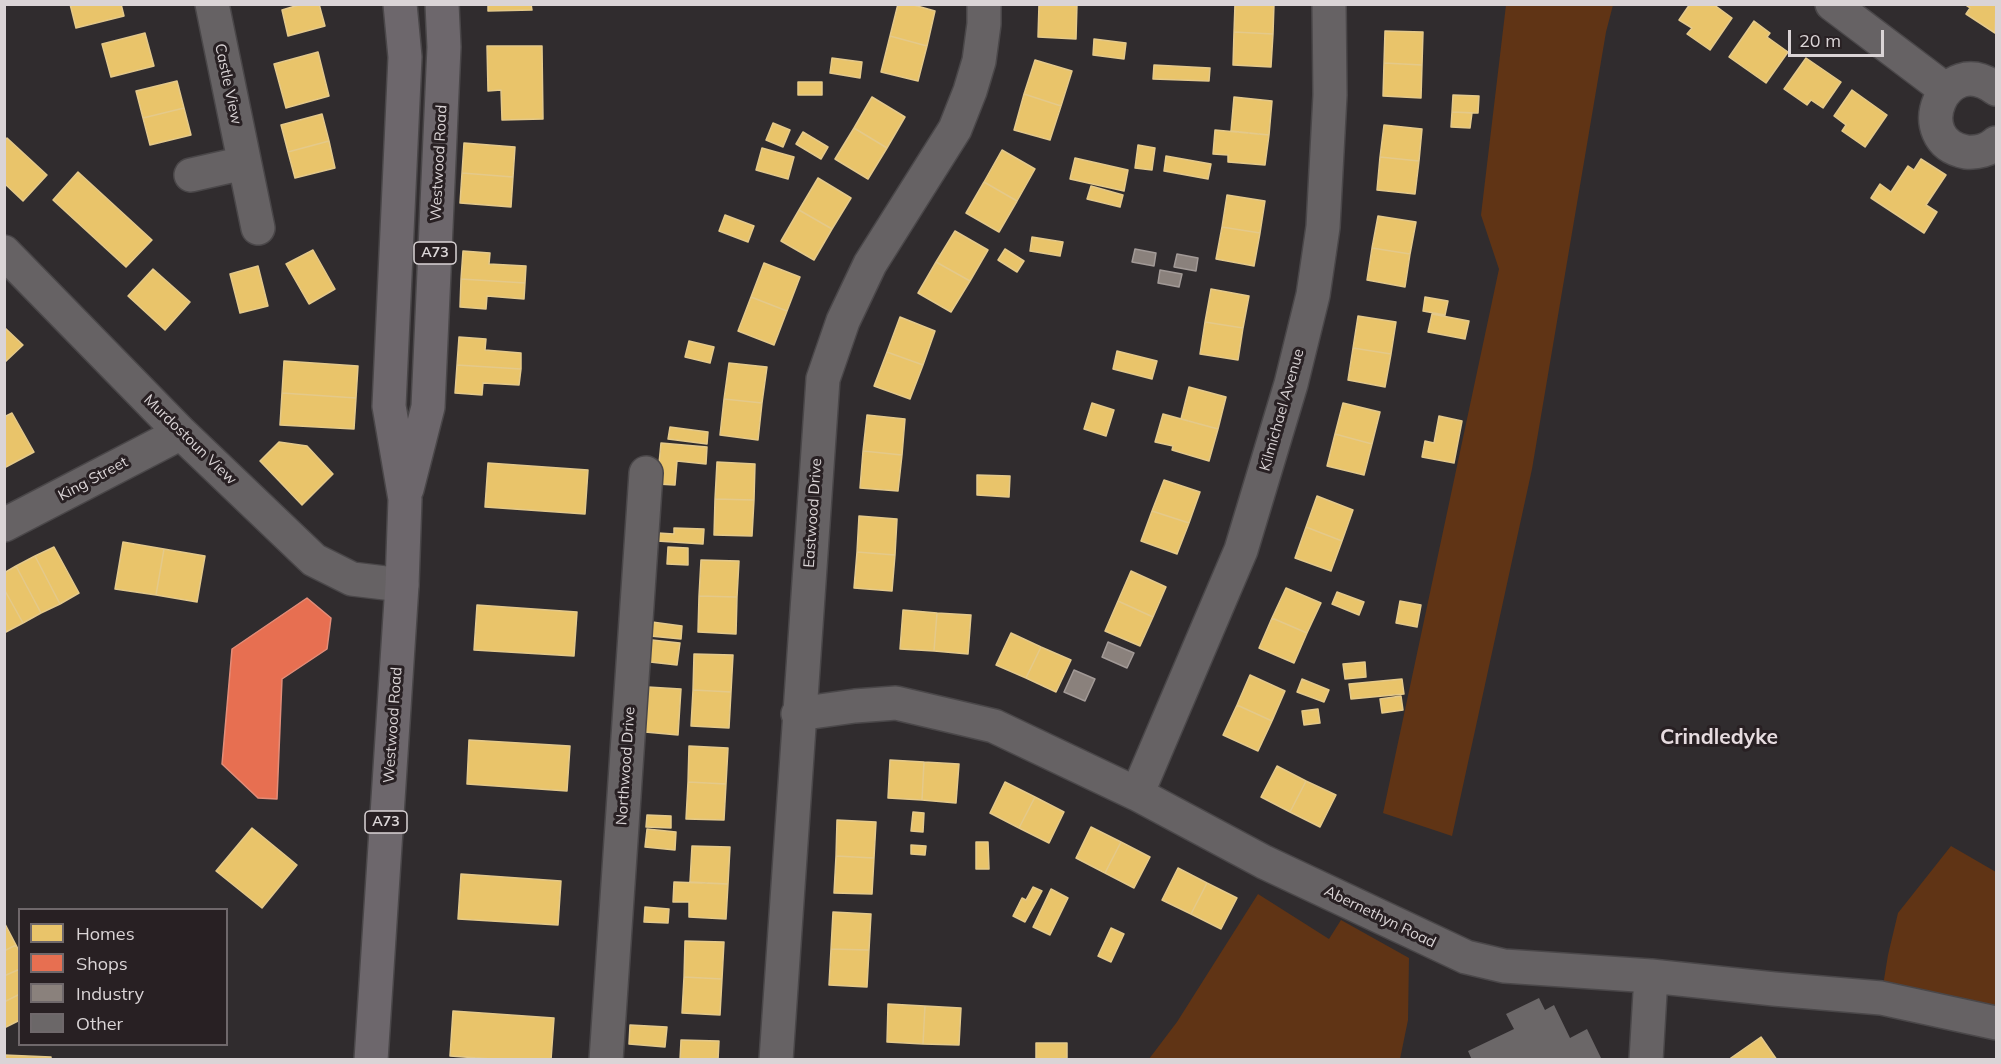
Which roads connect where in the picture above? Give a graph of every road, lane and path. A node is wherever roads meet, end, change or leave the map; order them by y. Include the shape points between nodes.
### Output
1 (212, 4) edge
2 (400, 4) edge
3 (442, 4) edge
4 (984, 4) edge
5 (1329, 4) edge
6 (1832, 4) edge
7 (1996, 89) edge
8 (1946, 90) junction
9 (1996, 143) edge
10 (244, 163) junction
11 (191, 175) dead end
12 (258, 228) dead end
13 (4, 252) edge
14 (181, 433) junction
15 (646, 473) dead end
16 (405, 499) junction
17 (4, 525) edge
18 (402, 585) junction
19 (798, 714) junction
20 (1137, 794) junction
21 (1651, 976) junction
22 (1996, 1023) edge
23 (371, 1059) edge
24 (606, 1059) edge
25 (776, 1059) edge
26 (1646, 1059) edge

1 - 10 street, Castle View
2 - 16 main road, Westwood Road / A73 via 405,57 389,406
3 - 16 main road, Westwood Road / A73 via 444,47 428,407
4 - 19 street, Eastwood Drive via 979,61 955,129 870,264 843,321 823,379
5 - 20 street, Kilmichael Avenue via 1330,94 1323,226 1313,295 1297,362 1241,550
6 - 8 street
7 - 8 street via 1979,80 1967,80
8 - 9 street via 1935,111 1940,135 1948,144 1970,152
10 - 11 street
10 - 12 street, Castle View
13 - 14 street, Murdostoun View
14 - 17 street, King Street
14 - 18 street, Murdostoun View via 314,560 352,579
15 - 24 street, Northwood Drive
16 - 18 main road, Westwood Road / A73
18 - 23 main road, Westwood Road / A73
19 - 20 street, Abernethyn Road via 896,704 983,723
19 - 25 street, Eastwood Drive
20 - 21 street, Abernethyn Road via 1264,862 1466,957 1504,966
21 - 22 street, Abernethyn Road via 1881,998
21 - 26 street

